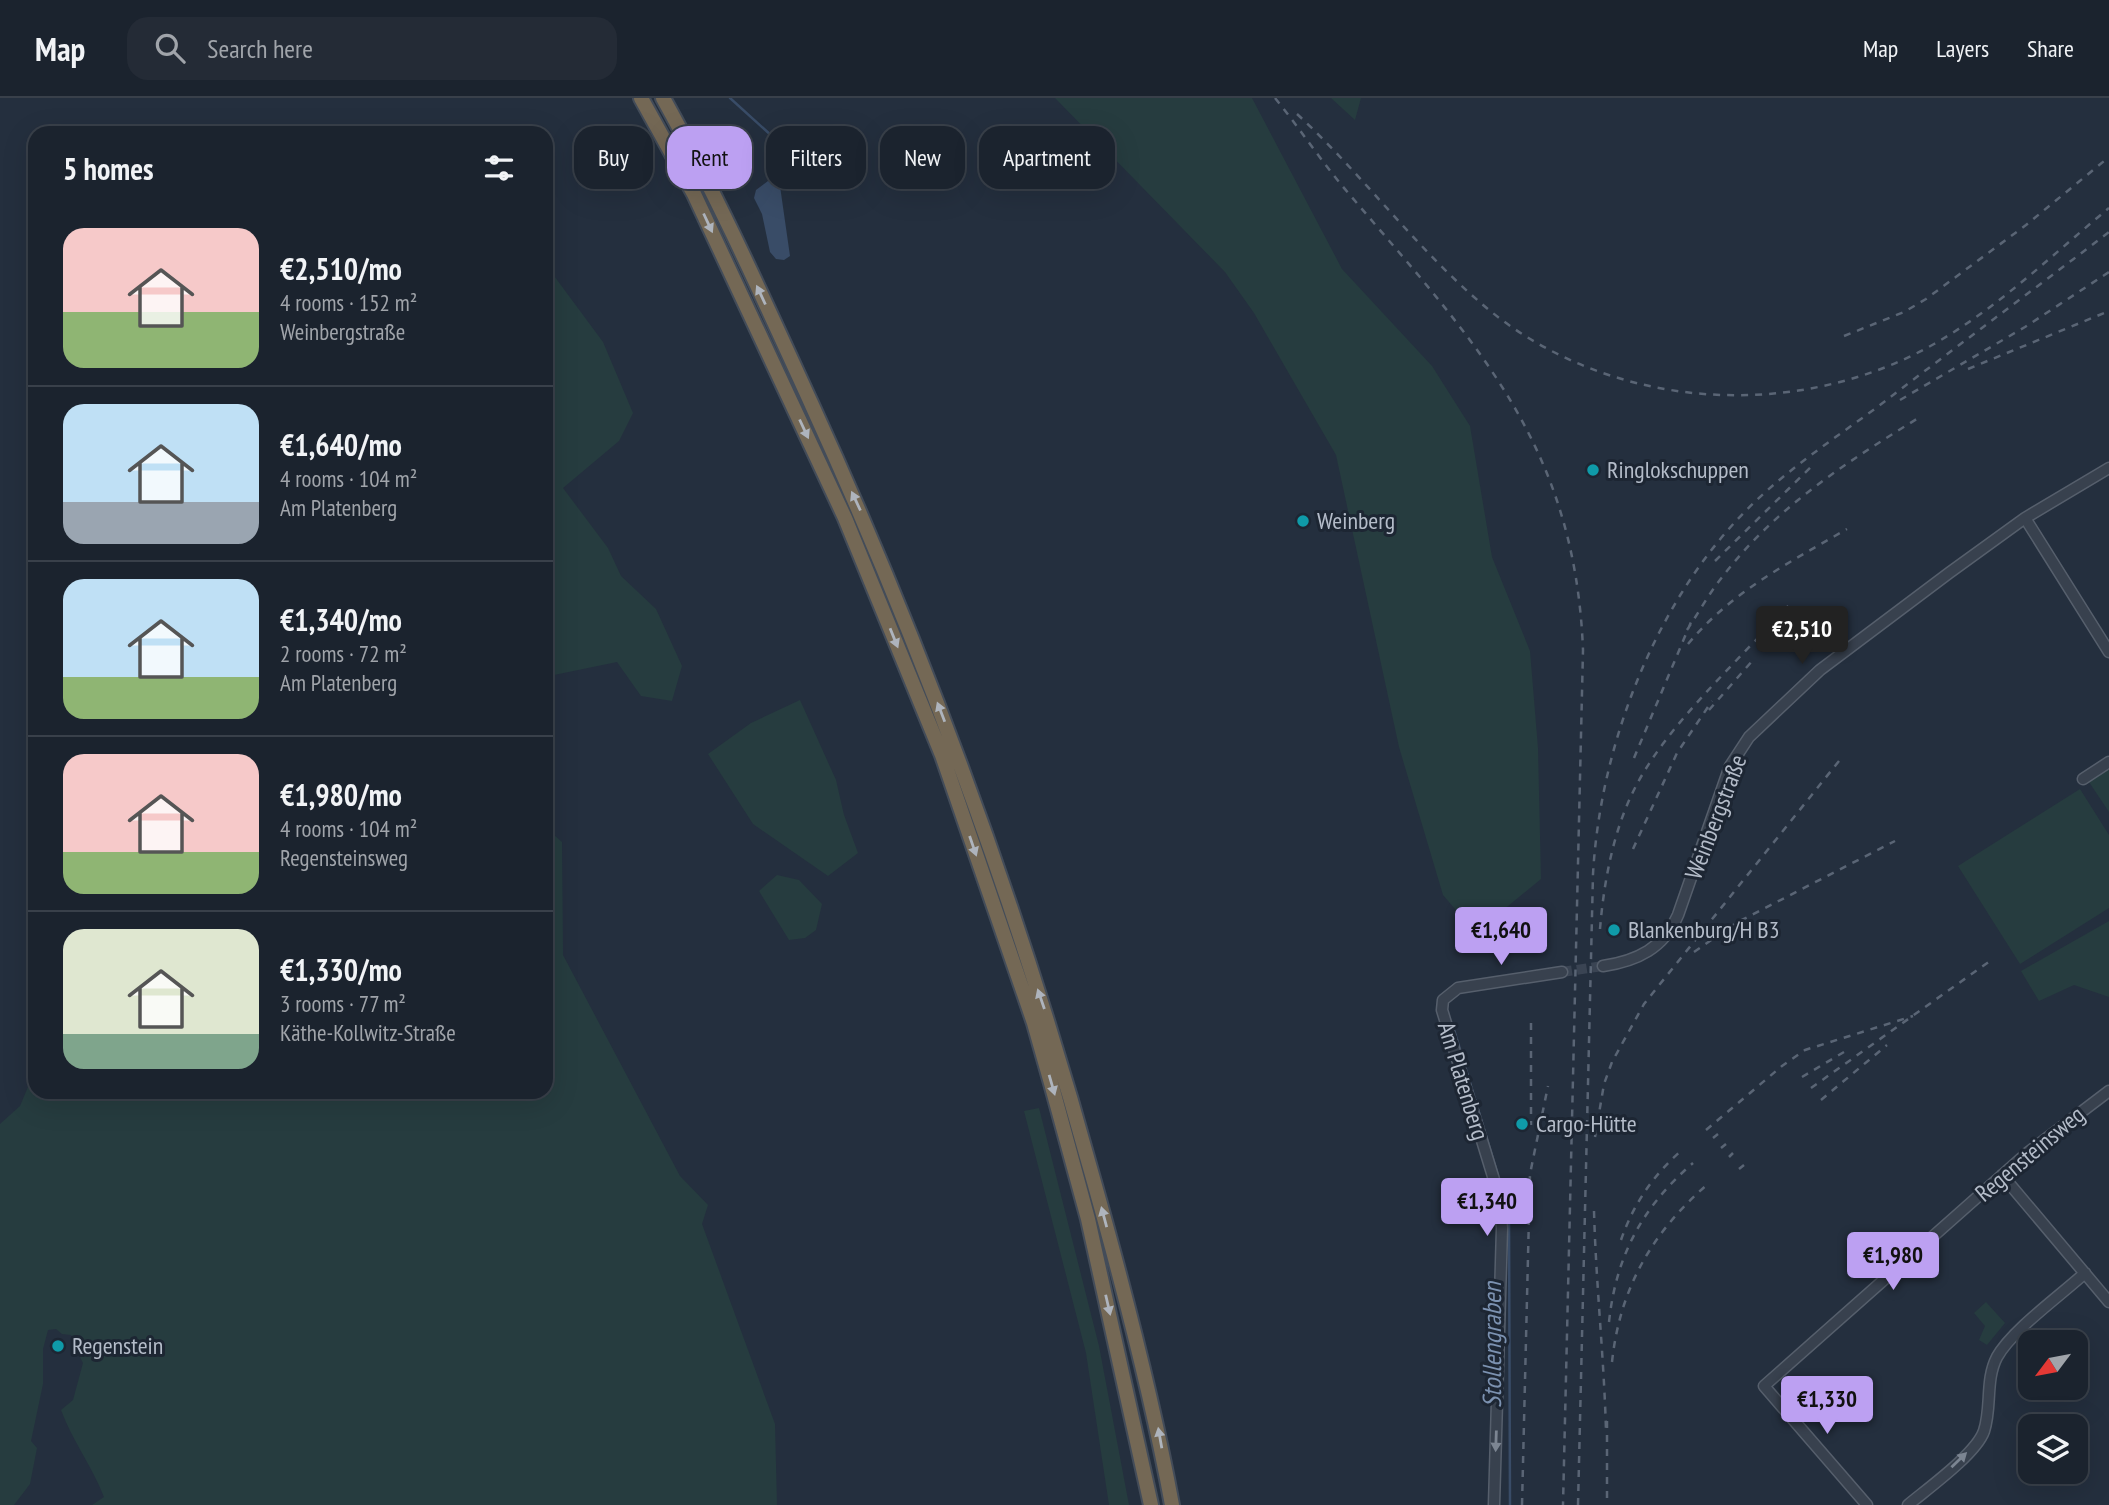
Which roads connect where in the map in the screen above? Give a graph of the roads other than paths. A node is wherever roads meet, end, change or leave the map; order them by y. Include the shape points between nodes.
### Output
1 (641, 98) edge
2 (663, 98) edge
3 (2109, 468) edge
4 (2025, 518) junction
5 (2109, 652) edge
6 (2109, 762) edge
7 (2083, 779) dead end
8 (1603, 966) tunnel mouth
9 (1562, 972) tunnel mouth
10 (2109, 1091) edge
11 (2003, 1175) junction
12 (2085, 1273) junction
13 (2109, 1302) edge
14 (1151, 1505) edge
15 (1172, 1505) edge
16 (1494, 1505) edge
17 (1867, 1505) edge
18 (1908, 1505) edge

1 -> 14 highway via 694,194 845,518 942,755 1051,1083 1088,1219
15 -> 2 highway via 1154,1408 1066,1078 968,781 877,548 710,183
3 - 4 street, Weinbergstraße
4 - 5 street
4 - 8 street, Weinbergstraße via 1820,670 1749,737 1730,766 1674,926 1640,957
6 - 7 street
9 -> 16 street, Am Platenberg via 1472,986 1449,992 1443,1000 1442,1020 1499,1196 1502,1228
10 - 11 street, Regensteinsweg
11 - 12 street
11 - 17 street, Regensteinsweg via 1764,1386
12 - 13 street
18 -> 12 street via 1984,1432 1997,1356

